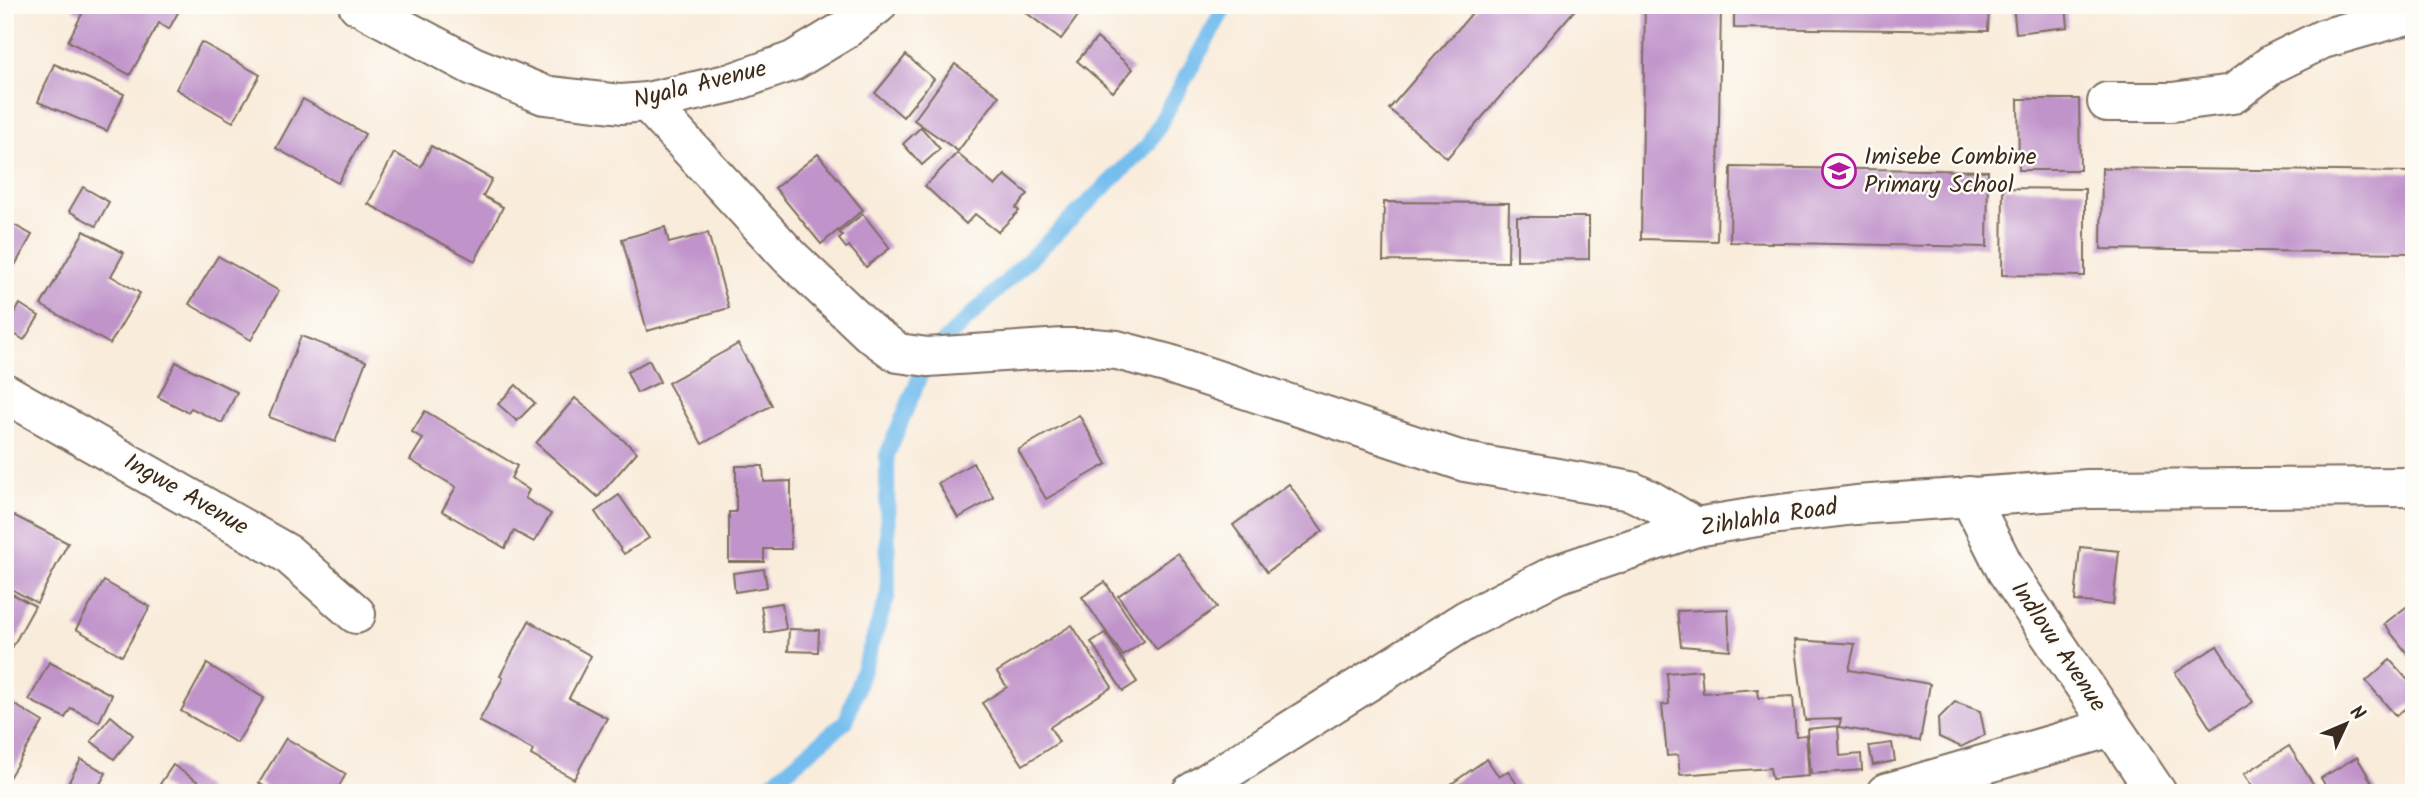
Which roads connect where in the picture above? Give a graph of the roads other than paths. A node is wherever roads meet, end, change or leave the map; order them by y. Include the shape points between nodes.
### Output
1 (358, 5) edge
2 (877, 5) edge
3 (2414, 13) edge
4 (647, 102) junction
5 (2106, 102) dead end
6 (5, 393) edge
7 (2414, 487) edge
8 (1969, 496) junction
9 (1696, 527) junction
10 (356, 614) dead end
11 (2112, 727) junction
12 (1191, 793) edge
13 (1886, 793) edge
14 (2157, 793) edge

1 - 4 street, Nyala Avenue via 473,66 544,95 621,104
2 - 4 street, Nyala Avenue via 793,61 731,83
3 - 5 street via 2323,39 2272,64 2233,94 2172,102
4 - 9 street via 790,257 898,354 928,357 1063,348 1117,350 1465,462 1631,491
6 - 10 street, Ingwe Avenue via 288,554
7 - 8 street, Zihlahla Road via 2088,489
8 - 9 street, Zihlahla Road via 1856,505
8 - 11 street, Indlovu Avenue via 2006,570
9 - 12 street, Zihlahla Road via 1558,574 1466,621
11 - 13 street
11 - 14 street, Indlovu Avenue

